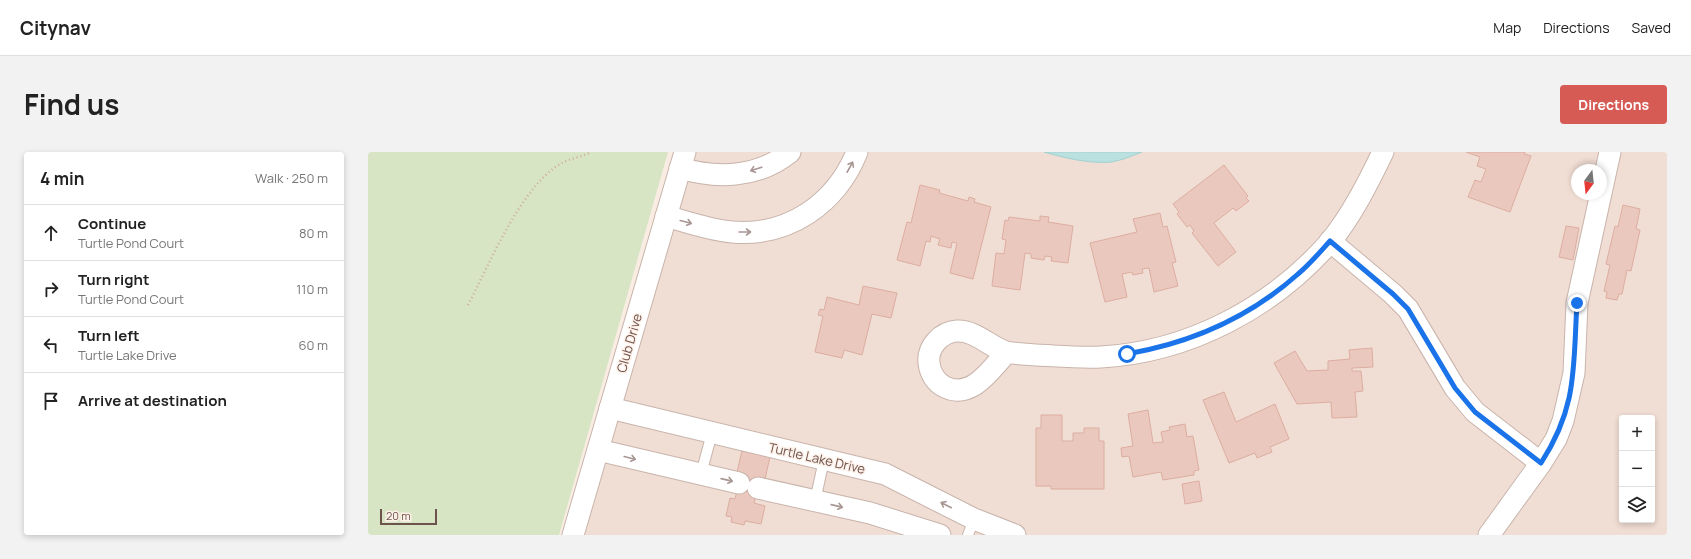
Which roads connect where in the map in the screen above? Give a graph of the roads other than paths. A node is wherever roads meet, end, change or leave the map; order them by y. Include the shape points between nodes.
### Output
1 (790, 152) edge
2 (856, 152) edge
3 (1383, 152) edge
4 (1610, 152) edge
5 (682, 160) edge
6 (666, 216) junction
7 (1330, 241) junction
8 (1007, 352) dead end
9 (610, 408) junction
10 (712, 433) junction
11 (598, 450) junction
12 (824, 460) junction
13 (1541, 463) junction
14 (702, 474) junction
15 (815, 501) junction
16 (971, 527) edge
17 (573, 535) edge
18 (940, 535) edge
19 (1015, 535) edge
20 (1489, 535) edge

1 -> 5 street via 772,163 740,174 719,176 707,175
6 -> 2 street via 731,232 758,232 786,225 808,214 828,197 841,182
3 - 7 street via 1353,210
4 - 13 street via 1577,303 1576,356 1572,390 1556,439
5 - 6 street, Club Drive
6 - 9 street, Club Drive
7 - 8 street via 1299,274 1269,297 1237,318 1198,336 1154,349 1101,356 1066,357
7 - 13 street via 1408,309 1455,388 1475,412
9 - 10 street, Turtle Lake Drive
9 - 11 street, Club Drive
10 - 12 street, Turtle Lake Drive
10 - 14 lane
11 -> 14 street
11 - 17 street, Club Drive
12 - 15 lane
16 -> 12 street, Turtle Lake Drive via 885,474
13 - 20 street
14 -> 15 street
15 -> 18 street via 870,513
16 - 19 street, Turtle Lake Drive

